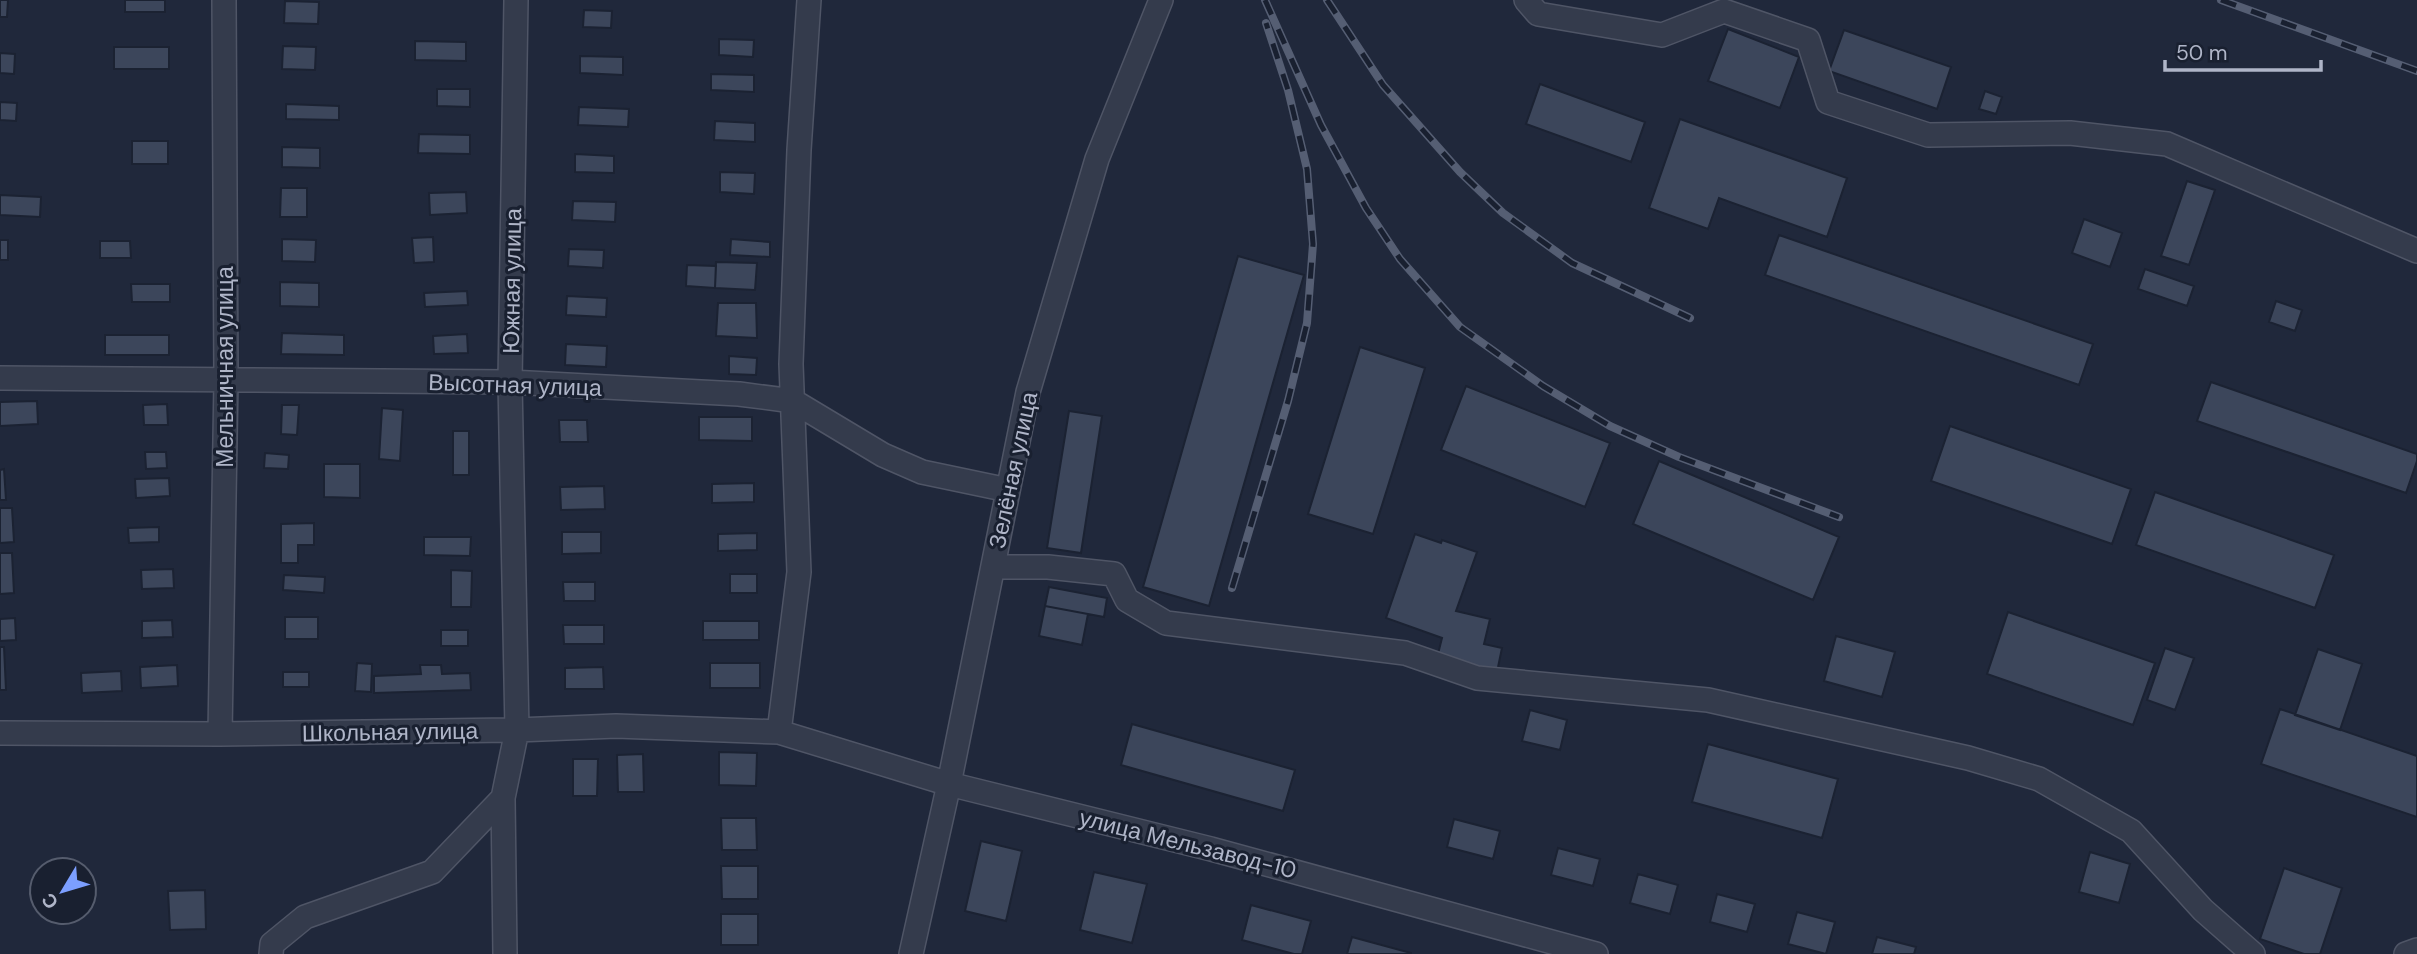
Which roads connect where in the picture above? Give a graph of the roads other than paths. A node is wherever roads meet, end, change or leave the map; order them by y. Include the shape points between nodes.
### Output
1 (224, 0) edge
2 (516, 0) edge
3 (809, 0) edge
4 (1161, 0) edge
5 (1526, 0) edge
6 (2417, 251) edge
7 (0, 378) edge
8 (226, 380) junction
9 (510, 383) junction
10 (793, 401) junction
11 (1008, 490) junction
12 (993, 567) junction
13 (517, 730) junction
14 (779, 732) junction
15 (0, 733) edge
16 (220, 734) junction
17 (949, 784) junction
18 (503, 798) junction
19 (2417, 950) edge
20 (271, 954) edge
21 (505, 954) edge
22 (911, 954) edge
23 (1596, 954) edge
24 (2253, 954) edge
25 (2406, 954) edge

1 - 8 street, Мельничная улица
2 - 9 street, Южная улица
3 - 10 street via 799,150
4 - 11 street, Зелёная улица via 1097,159 1028,392
5 - 6 street via 1538,14 1662,34 1724,12 1808,40 1828,102 1928,135 2070,133 2167,144
7 - 8 street, Высотная улица
8 - 9 street, Высотная улица
8 - 16 street, Мельничная улица
9 - 10 street, Высотная улица via 739,394
9 - 13 street, Южная улица
10 - 11 street, Высотная улица via 883,455 922,472
10 - 14 street via 799,572
11 - 12 street, Зелёная улица
12 - 17 street, Зелёная улица
12 - 24 street via 1048,567 1114,575 1127,600 1166,623 1405,653 1477,678 1708,700 1968,758 2039,779 2131,831 2203,910
13 - 14 street, Школьная улица via 616,726
13 - 16 street, Школьная улица
13 - 18 street, Южная улица
14 - 17 street, улица Мельзавод-10
15 - 16 street, Школьная улица
17 - 22 street, Зелёная улица
17 - 23 street, улица Мельзавод-10 via 1211,849
18 - 20 street via 432,872 305,917 272,944
18 - 21 street, Южная улица
19 - 25 street

